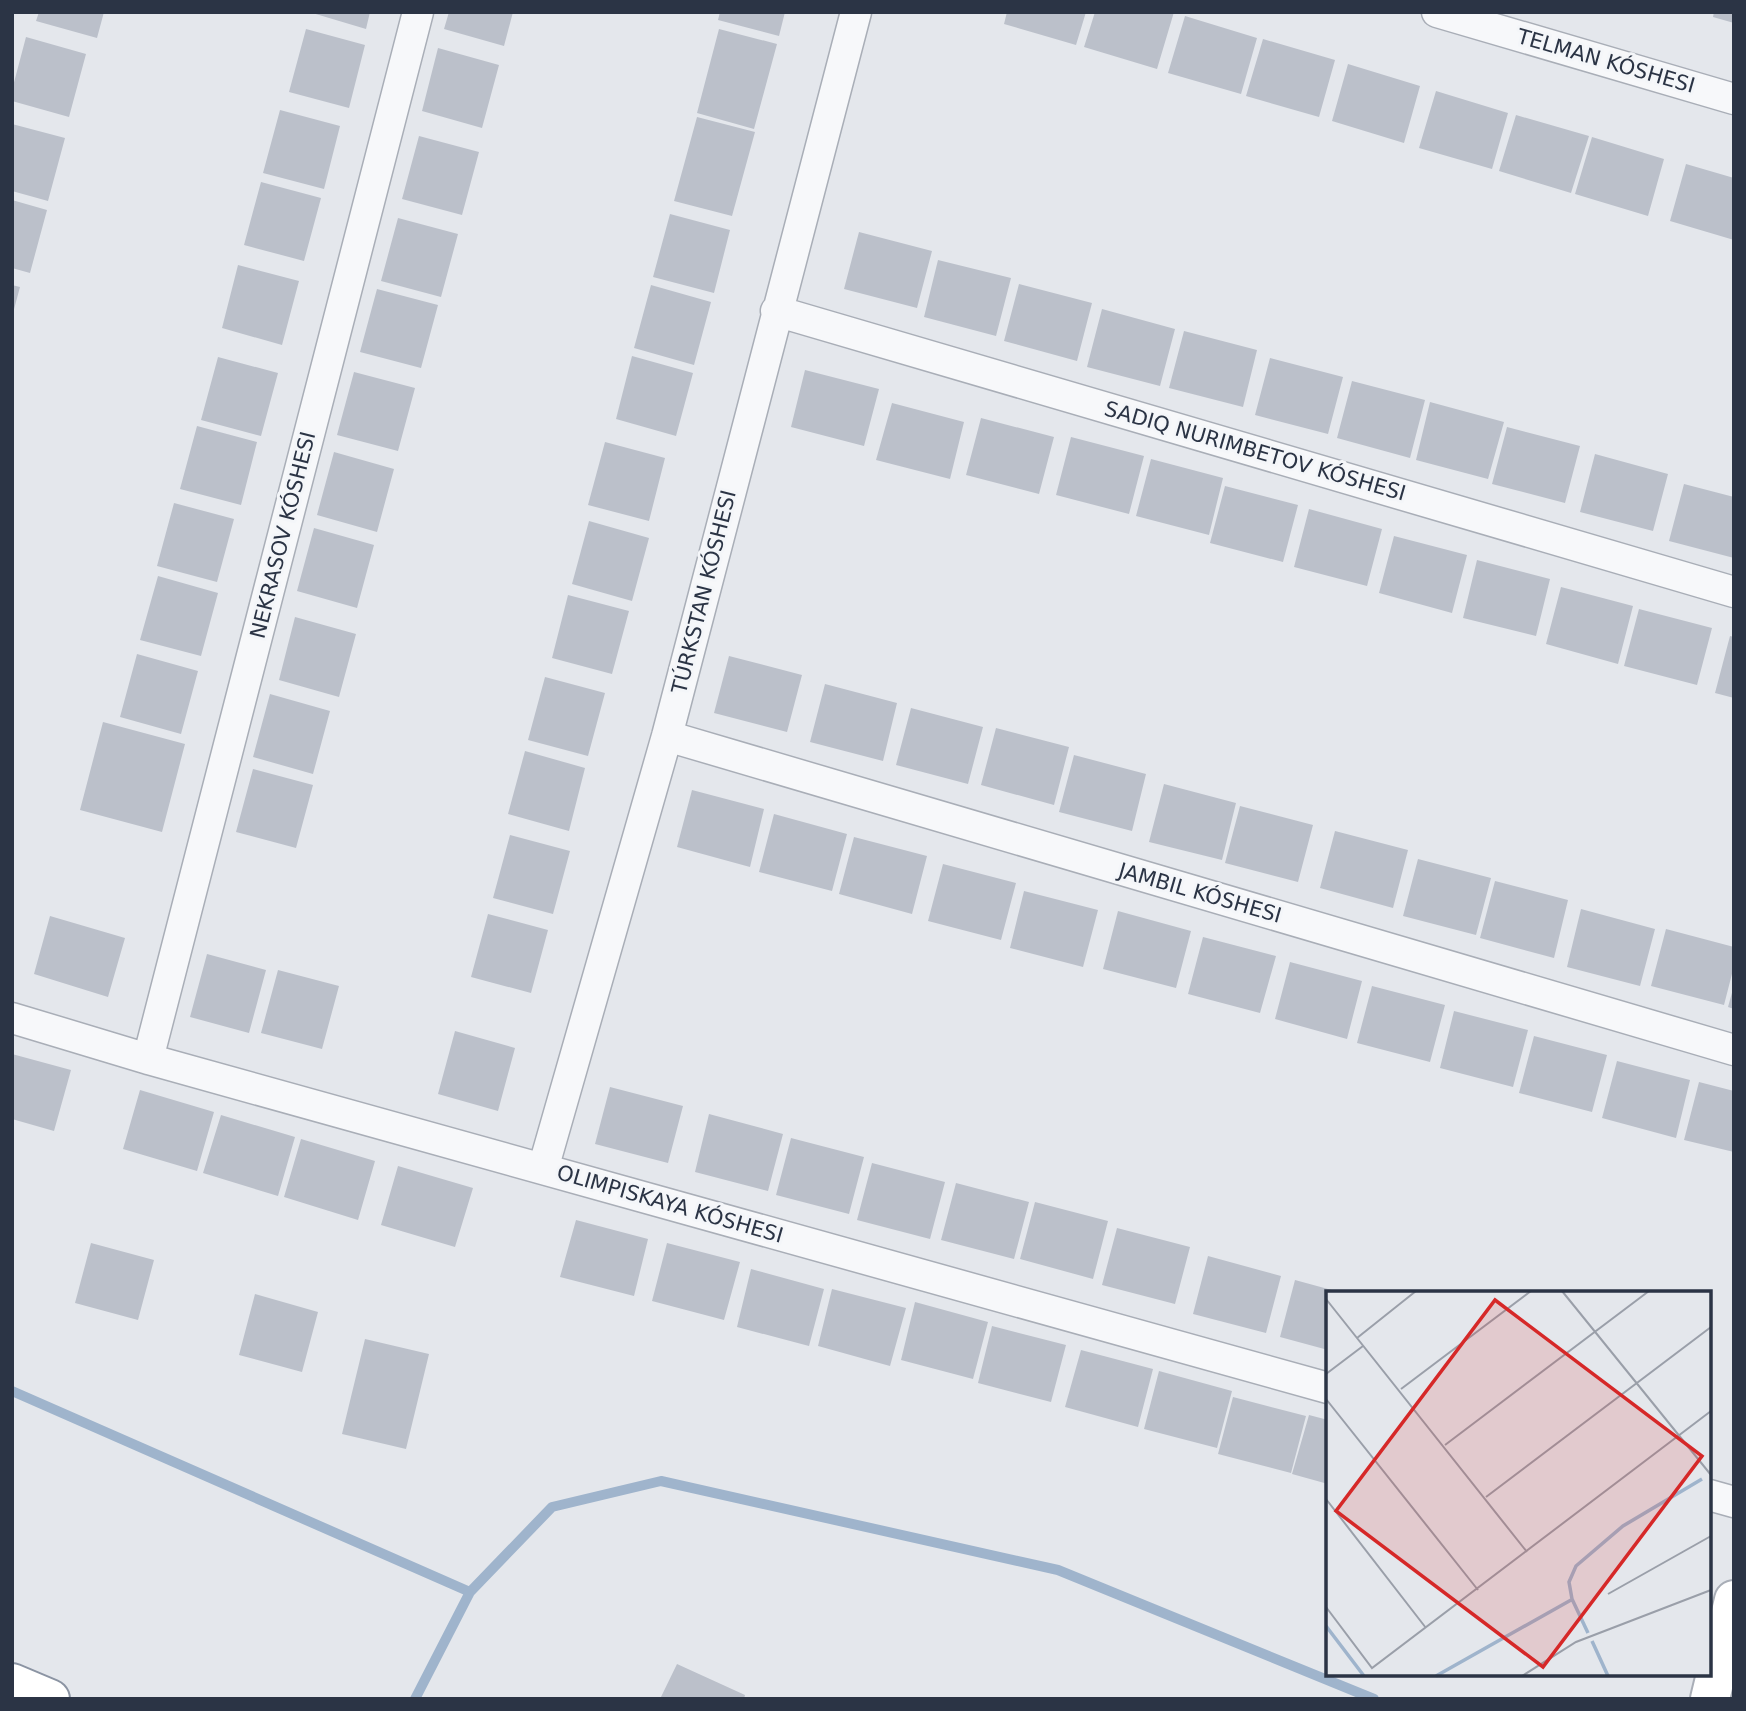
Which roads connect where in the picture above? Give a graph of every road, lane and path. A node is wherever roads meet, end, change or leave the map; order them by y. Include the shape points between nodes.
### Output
1 (418, 12) edge
2 (856, 12) edge
3 (1437, 12) edge
4 (1734, 99) edge
5 (776, 311) junction
6 (1734, 592) edge
7 (667, 736) junction
8 (12, 1018) edge
9 (1734, 1050) edge
10 (148, 1059) junction
11 (543, 1169) junction
12 (1326, 1387) edge
13 (1711, 1496) edge
14 (1734, 1502) edge
15 (1734, 1600) edge
16 (12, 1683) edge
17 (50, 1699) edge
18 (1710, 1699) edge

1 - 10 street, NEKRASOV KÓSHESI
2 - 5 street, TÚRKSTAN KÓSHESI
3 - 4 street, TELMAN KÓSHESI
5 - 6 street
5 - 7 street, TÚRKSTAN KÓSHESI
7 - 9 street
7 - 11 street, TÚRKSTAN KÓSHESI
8 - 10 street, OLIMPISKAYA KÓSHESI
10 - 11 street, OLIMPISKAYA KÓSHESI
11 - 12 street, OLIMPISKAYA KÓSHESI
13 - 14 street
15 - 18 main road
16 - 17 main road

